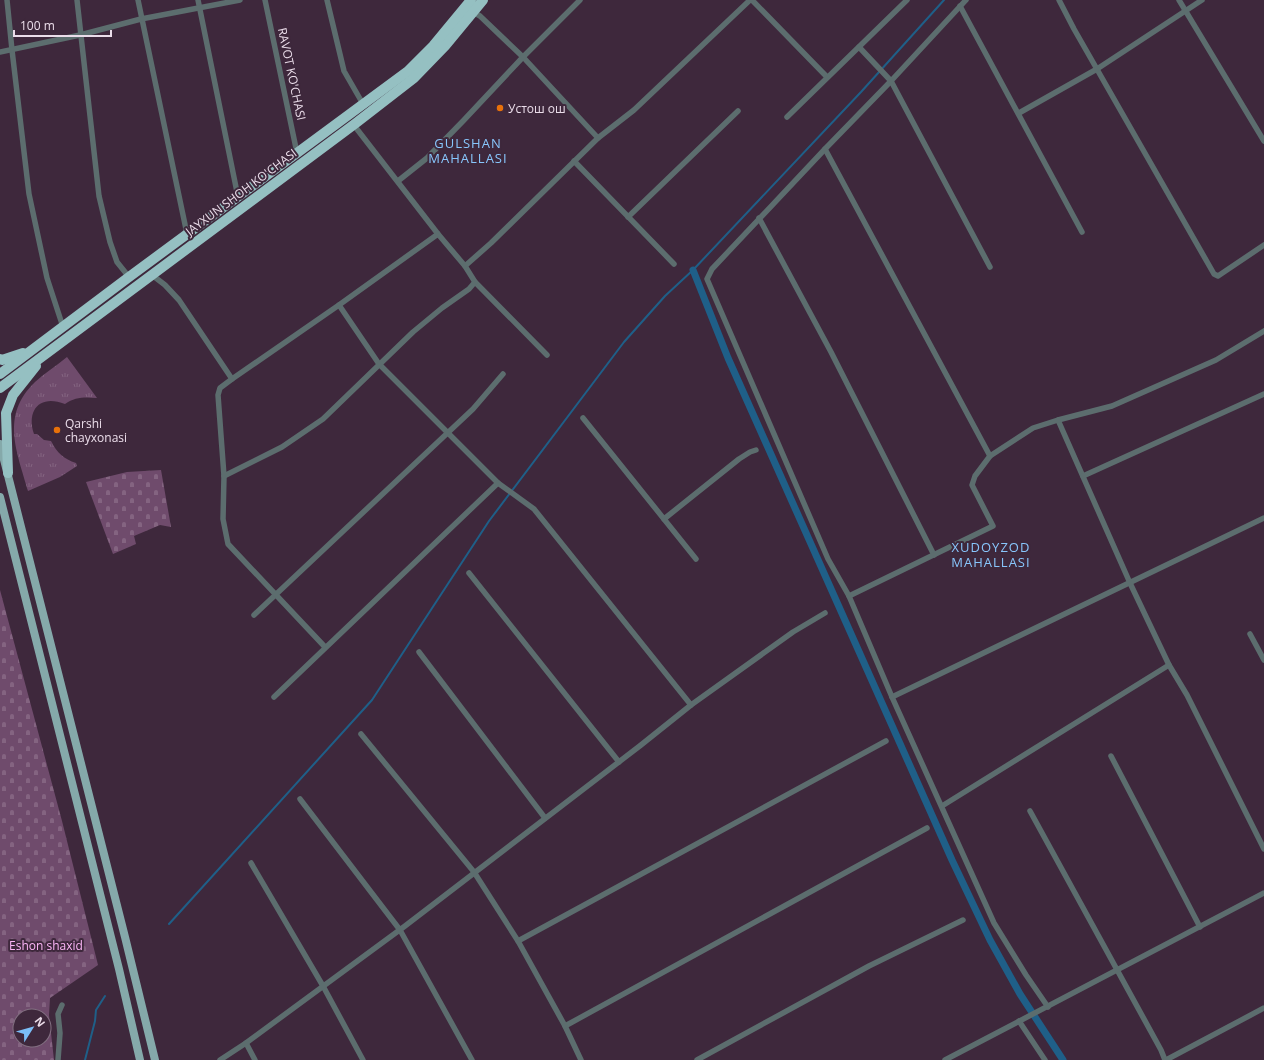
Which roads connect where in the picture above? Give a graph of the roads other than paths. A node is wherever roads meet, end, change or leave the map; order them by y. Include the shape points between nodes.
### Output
1 (7, 0) edge
2 (77, 0) edge
3 (138, 0) edge
4 (198, 0) edge
5 (240, 0) edge
6 (265, 0) edge
7 (327, 0) edge
8 (471, 0) edge
9 (483, 0) edge
10 (580, 0) edge
11 (751, 0) edge
12 (906, 0) edge
13 (966, 0) edge
14 (1059, 0) edge
15 (1179, 0) edge
16 (1202, 0) edge
17 (960, 6) junction
18 (200, 8) junction
19 (1185, 10) junction
20 (473, 12) junction
21 (142, 18) junction
22 (80, 36) junction
23 (859, 47) junction
24 (12, 50) junction
25 (0, 52) edge
26 (523, 57) junction
27 (1097, 69) junction
28 (827, 77) junction
29 (891, 81) junction
30 (363, 104) junction
31 (738, 111) dead end
32 (1019, 113) junction
33 (787, 117) dead end
34 (354, 124) junction
35 (598, 138) junction
36 (1264, 141) edge
37 (824, 149) junction
38 (297, 153) junction
39 (574, 162) junction
40 (398, 181) junction
41 (238, 197) junction
42 (628, 217) junction
43 (759, 218) junction
44 (1082, 232) dead end
45 (187, 234) junction
46 (438, 234) junction
47 (1264, 245) edge
48 (674, 264) dead end
49 (465, 266) junction
50 (990, 267) dead end
51 (152, 275) junction
52 (129, 277) junction
53 (475, 282) junction
54 (339, 305) junction
55 (63, 327) junction
56 (1264, 331) edge
57 (37, 346) junction
58 (547, 355) dead end
59 (44, 356) junction
60 (0, 359) edge
61 (379, 364) junction
62 (0, 374) edge
63 (503, 374) dead end
64 (232, 379) junction
65 (0, 388) edge
66 (1264, 394) edge
67 (583, 418) dead end
68 (1058, 420) junction
69 (447, 434) junction
70 (0, 444) edge
71 (756, 450) dead end
72 (990, 456) junction
73 (8, 473) junction
74 (224, 476) junction
75 (1083, 476) junction
76 (498, 483) junction
77 (0, 497) edge
78 (1264, 518) edge
79 (664, 519) junction
80 (934, 555) junction
81 (696, 559) dead end
82 (469, 573) dead end
83 (1130, 583) junction
84 (276, 595) junction
85 (849, 596) junction
86 (825, 613) dead end
87 (254, 615) dead end
88 (1250, 634) dead end
89 (325, 647) junction
90 (419, 652) dead end
91 (1264, 660) edge
92 (1170, 665) junction
93 (274, 696) dead end
94 (892, 698) junction
95 (691, 705) junction
96 (362, 734) dead end
97 (886, 741) dead end
98 (1111, 756) dead end
99 (619, 762) junction
100 (300, 799) dead end
101 (942, 806) junction
102 (1030, 811) dead end
103 (545, 818) junction
104 (927, 828) dead end
105 (1264, 849) edge
106 (251, 863) dead end
107 (474, 872) junction
108 (1264, 893) edge
109 (963, 920) dead end
110 (1200, 927) junction
111 (400, 930) junction
112 (518, 941) junction
113 (1116, 970) junction
114 (323, 986) junction
115 (62, 1005) dead end
116 (1048, 1007) junction
117 (1264, 1008) edge
118 (1018, 1021) junction
119 (564, 1026) junction
120 (246, 1043) junction
121 (58, 1060) edge
122 (140, 1060) edge
123 (155, 1060) edge
124 (220, 1060) edge
125 (255, 1060) edge
126 (363, 1060) edge
127 (472, 1060) edge
128 (581, 1060) edge
129 (696, 1060) edge
130 (945, 1060) edge
131 (1045, 1060) edge
132 (1165, 1060) edge

1 - 24 street
2 - 22 street
3 - 21 street
4 - 18 street
5 - 18 street
6 - 38 street, RAVOT KO'CHASI
7 - 30 street via 344,71
8 - 30 highway, JAYXUN SHOH KO'CHASI via 433,46 408,71
9 - 20 highway, JAYXUN SHOH KO'CHASI
10 - 26 street
11 - 28 street
11 - 35 street via 634,110
12 - 23 street
13 - 17 street
14 - 27 street
15 - 19 street
16 - 19 street
17 - 29 street
17 - 32 street
18 - 21 street
18 - 41 street
19 - 27 street
19 - 36 street
20 - 26 street
20 - 34 highway, JAYXUN SHOH KO'CHASI via 414,78
21 - 22 street
21 - 45 street
22 - 24 street
22 - 52 street via 99,196 117,262
23 - 28 street
23 - 29 street
24 - 25 street
24 - 55 street via 29,194 47,278
26 - 35 street
26 - 40 street via 427,158
27 - 32 street
27 - 47 street via 1214,274 1218,276
28 - 33 street
29 - 37 street
29 - 50 street
30 - 38 highway, JAYXUN SHOH KO'CHASI
31 - 42 street
32 - 44 street
34 - 40 street
34 - 51 highway, JAYXUN SHOH KO'CHASI
35 - 39 street
37 - 43 street
37 - 72 street
38 - 41 highway, JAYXUN SHOH KO'CHASI
39 - 42 street
39 - 49 street
40 - 46 street
41 - 45 highway, JAYXUN SHOH KO'CHASI
42 - 48 street
43 - 80 street
43 - 85 street via 712,269 707,279 828,559
45 - 52 highway, JAYXUN SHOH KO'CHASI
46 - 49 street
46 - 54 street
49 - 53 street
51 - 59 highway, JAYXUN SHOH KO'CHASI
51 - 64 street via 179,300
52 - 55 highway, JAYXUN SHOH KO'CHASI
53 - 58 street
53 - 61 street via 413,332
54 - 61 street
54 - 64 street
55 - 57 highway, JAYXUN SHOH KO'CHASI
56 - 68 street via 1216,360 1119,403
57 - 60 highway via 16,356
57 - 62 highway, JAYXUN SHOH KO'CHASI
59 - 65 highway, JAYXUN SHOH KO'CHASI
59 - 73 highway via 13,395 6,413
61 - 69 street
61 - 74 street via 323,419 282,446
63 - 69 street
64 - 74 street via 220,388 218,395
66 - 75 street
67 - 79 street
68 - 72 street via 1033,428
68 - 75 street
69 - 76 street
69 - 84 street
70 - 73 main road
71 - 79 street via 739,459
72 - 80 street via 975,476 972,485 993,526
73 - 123 main road
74 - 84 street via 223,519 228,544
75 - 83 street
76 - 89 street
76 - 95 street via 534,510
77 - 122 main road
78 - 83 street
79 - 81 street
80 - 85 street
82 - 99 street
83 - 92 street
83 - 94 street
84 - 87 street
84 - 89 street
85 - 94 street
86 - 95 street via 793,632
88 - 91 street
89 - 93 street
90 - 103 street
92 - 101 street
92 - 105 street
94 - 101 street
95 - 99 street
96 - 107 street
97 - 112 street
98 - 110 street
99 - 103 street
100 - 111 street
101 - 116 street via 994,924
102 - 113 street
103 - 107 street
104 - 119 street
106 - 114 street
107 - 111 street
107 - 112 street
108 - 110 street
109 - 129 street via 869,966
110 - 113 street
111 - 114 street
111 - 127 street
112 - 119 street
113 - 116 street
113 - 132 street
114 - 120 street
114 - 126 street
115 - 121 street via 58,1014
116 - 118 street
117 - 132 street
118 - 130 street
118 - 131 street
119 - 128 street
120 - 124 street
120 - 125 street

